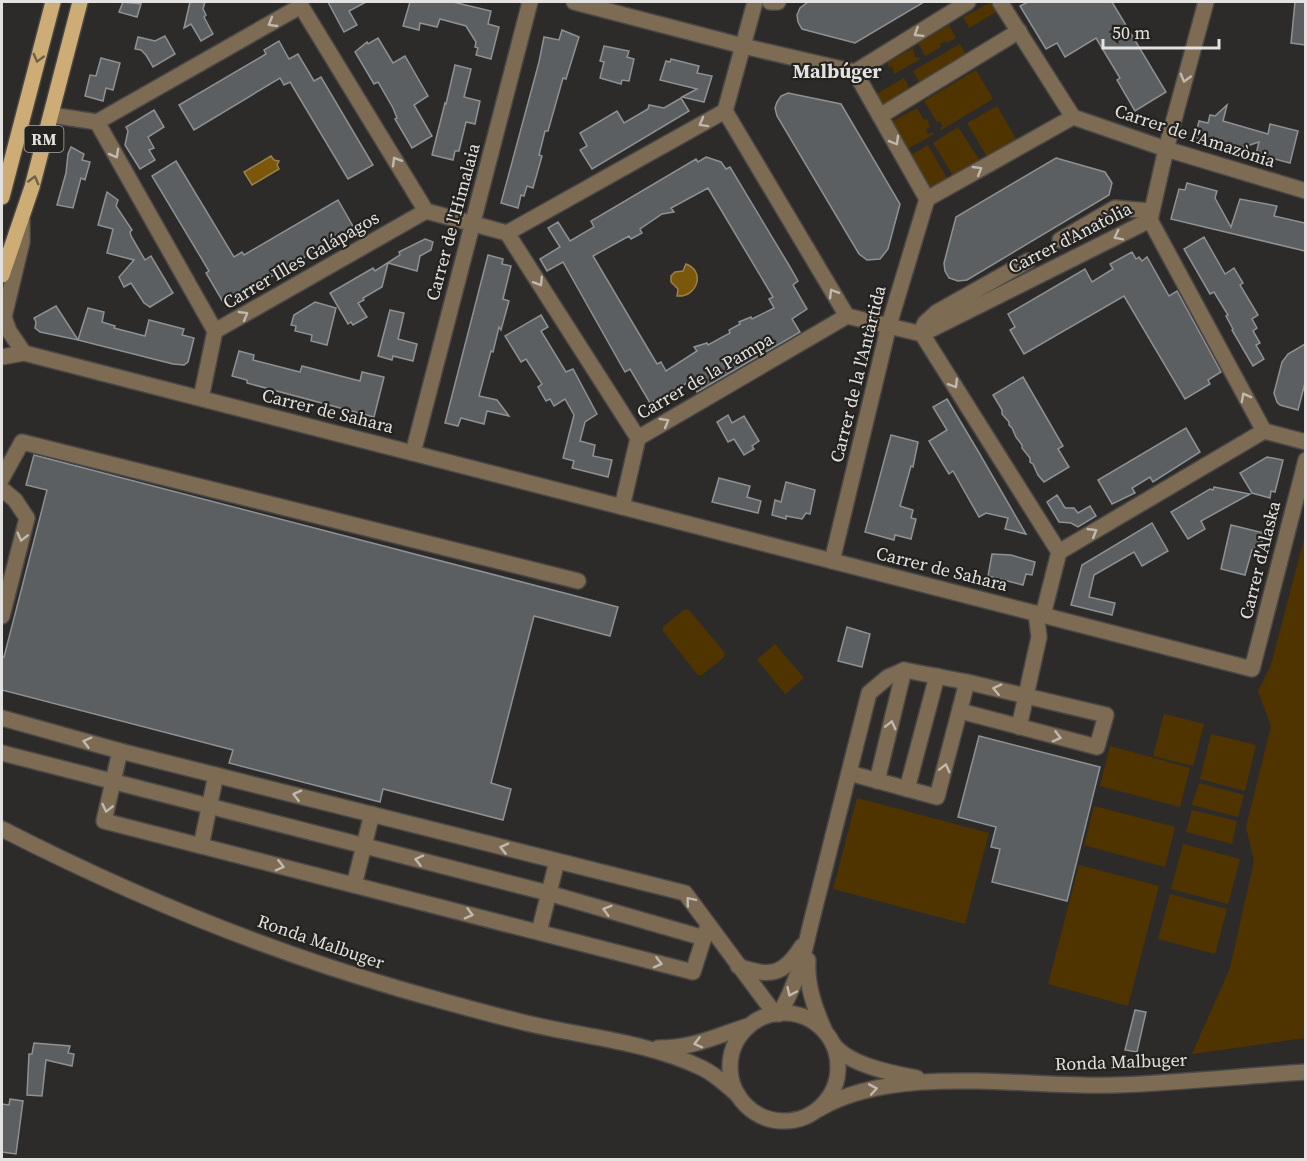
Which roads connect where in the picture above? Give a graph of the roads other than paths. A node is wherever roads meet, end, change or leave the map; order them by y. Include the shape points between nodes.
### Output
1 (53, 2) edge
2 (80, 2) edge
3 (530, 2) edge
4 (574, 2) edge
5 (755, 2) edge
6 (770, 2) edge
7 (778, 2) edge
8 (968, 2) edge
9 (1000, 2) edge
10 (1206, 2) edge
11 (302, 4) edge
12 (1019, 31) junction
13 (743, 46) junction
14 (855, 72) junction
15 (725, 111) junction
16 (51, 115) junction
17 (880, 116) junction
18 (1074, 117) junction
19 (97, 122) junction
20 (1166, 149) junction
21 (1305, 191) edge
22 (2, 197) edge
23 (927, 198) junction
24 (426, 211) junction
25 (1150, 215) junction
26 (22, 218) junction
27 (472, 224) junction
28 (507, 233) junction
29 (1060, 240) dead end
30 (1028, 261) dead end
31 (2, 275) edge
32 (847, 316) junction
33 (889, 325) junction
34 (215, 331) junction
35 (921, 334) junction
36 (24, 353) junction
37 (2, 357) edge
38 (201, 398) junction
39 (1264, 431) junction
40 (638, 438) junction
41 (1305, 442) edge
42 (413, 453) junction
43 (1305, 460) edge
44 (2, 478) edge
45 (2, 489) edge
46 (622, 507) junction
47 (1059, 552) junction
48 (832, 561) junction
49 (578, 581) dead end
50 (2, 616) edge
51 (1045, 616) junction
52 (1252, 669) joint
53 (904, 670) junction
54 (937, 676) junction
55 (967, 682) junction
56 (1026, 696) junction
57 (960, 711) junction
58 (2, 718) edge
59 (1019, 727) junction
60 (120, 751) junction
61 (2, 753) edge
62 (849, 773) junction
63 (216, 775) junction
64 (877, 781) junction
65 (113, 782) junction
66 (907, 789) junction
67 (209, 807) junction
68 (372, 814) junction
69 (2, 829) edge
70 (201, 846) junction
71 (364, 846) junction
72 (557, 861) junction
73 (354, 885) junction
74 (548, 893) junction
75 (810, 927) junction
76 (706, 931) junction
77 (539, 932) junction
78 (738, 966) junction
79 (777, 1014) junction
80 (750, 1026) junction
81 (828, 1037) junction
82 (643, 1048) junction
83 (1305, 1072) edge
84 (938, 1081) junction
85 (738, 1095) junction
86 (819, 1109) junction

1 -> 22 main road, RM
2 - 16 main road, RM
3 - 27 street, Carrer de l'Himalaia
4 - 13 street
5 - 13 street
6 - 7 street
8 -> 14 street
9 - 12 street
10 -> 20 street
11 -> 19 street
24 -> 11 street
12 - 17 street
12 - 18 street
13 - 14 street
13 - 15 street
14 - 17 street
15 -> 28 street
32 -> 15 street
16 - 19 street
26 -> 16 main road, RM
17 -> 23 street
18 - 20 street, Carrer de l'Amazònia
23 -> 18 street
19 -> 34 street, Carrer Illes Galápagos
20 - 21 street, Carrer de l'Amazònia
20 - 25 street
23 - 33 street, Carrer de la l'Antàrtida
24 - 27 street
34 -> 24 street, Carrer Illes Galápagos
25 - 29 street via 1115,208
25 -> 35 street, Carrer d'Anatòlia
39 -> 25 street, Carrer d'Anatòlia
26 - 31 main road, RM
26 - 36 street via 22,242 4,317
27 - 28 street
27 - 42 street, Carrer de l'Himalaia
28 -> 40 street, Carrer de la Pampa
30 - 35 street via 937,312 925,323
32 - 33 street
40 -> 32 street, Carrer de la Pampa
33 - 35 street
33 - 48 street, Carrer de la l'Antàrtida
34 - 38 street
35 -> 47 street
36 - 37 street, Carrer de Sahara
36 - 38 street, Carrer de Sahara
38 - 42 street, Carrer de Sahara
39 - 41 street
47 -> 39 street
40 - 46 street
42 - 46 street, Carrer de Sahara
43 - 52 street, Carrer d'Alaska
44 - 49 street via 22,442
45 -> 50 street via 27,518
46 - 48 street, Carrer de Sahara
47 - 51 street
48 - 51 street, Carrer de Sahara
51 - 52 street, Carrer de Sahara
51 - 56 street
53 - 54 street
53 - 62 street via 869,693
64 -> 53 street
54 - 55 street
54 - 66 street
56 -> 55 street
55 - 57 street
56 - 59 street
59 -> 56 street via 1097,747 1106,715
57 - 59 street
66 -> 57 street via 938,797
60 -> 58 street
60 - 63 street
60 - 65 street
61 - 65 street
62 - 64 street
62 - 75 street
63 - 67 street
68 -> 63 street
64 - 66 street
65 - 67 street
65 -> 70 street via 104,821
67 - 70 street
67 - 71 street
68 - 71 street
72 -> 68 street
69 - 82 street, Ronda Malbuger via 192,916 358,977 526,1023
70 -> 73 street
71 - 73 street
74 -> 71 street
72 - 74 street
76 -> 72 street via 685,893
73 -> 77 street
76 -> 74 street
74 - 77 street
75 - 78 street via 796,957 780,972
75 -> 79 street via 797,979
75 - 81 street via 808,981
77 -> 76 street via 693,972
76 - 78 street
78 - 79 street
79 - 80 street
79 - 81 street via 808,1019
80 -> 82 street, Ronda Malbuger via 688,1046
80 - 85 street via 736,1043 732,1056 730,1069
81 - 84 street, Ronda Malbuger via 837,1050 874,1068
81 - 86 street via 838,1070 835,1084
82 - 85 street, Ronda Malbuger via 701,1067
83 - 84 street, Ronda Malbuger via 1113,1085
86 -> 84 street, Ronda Malbuger via 856,1092
85 - 86 street via 756,1114 775,1120 795,1120

